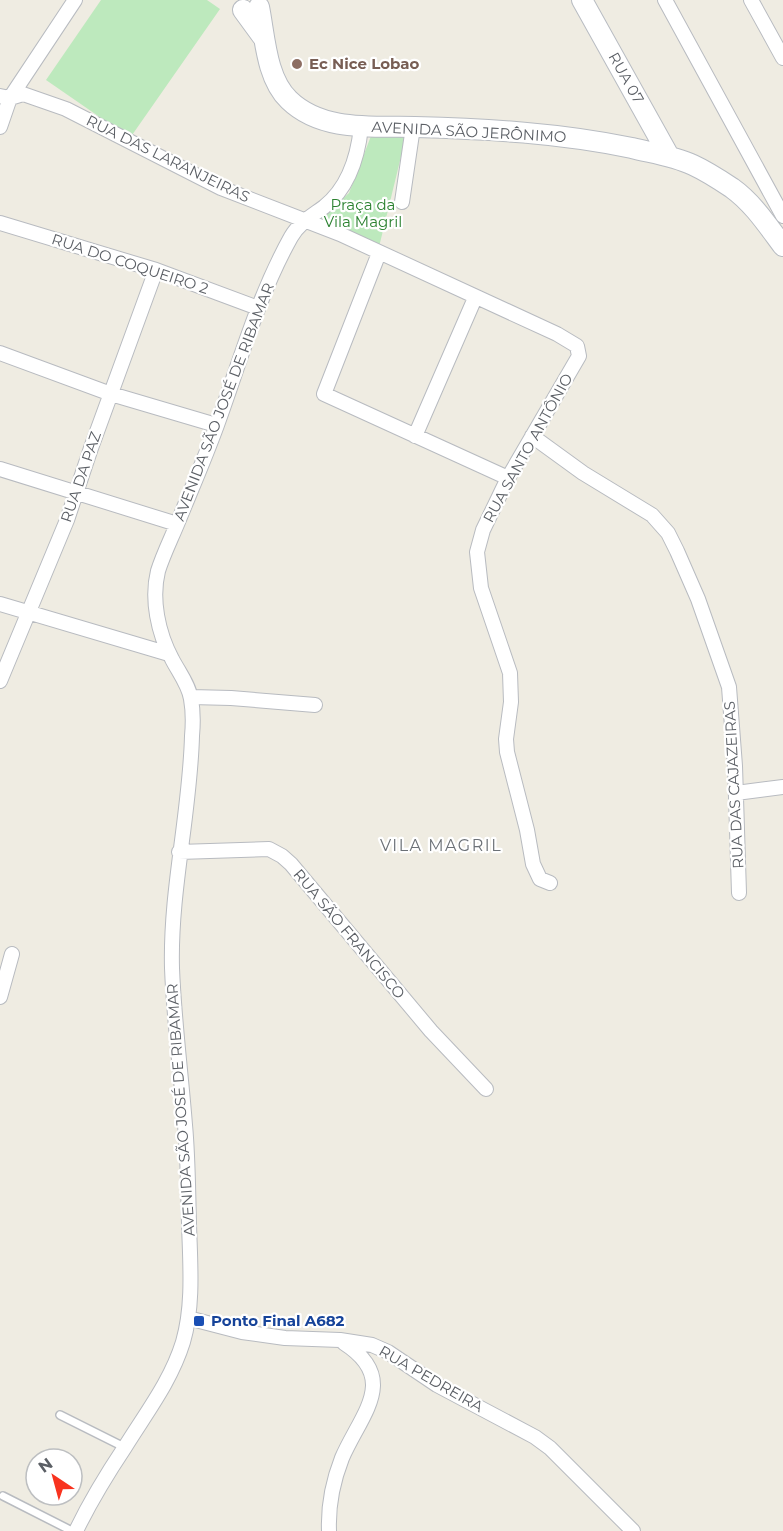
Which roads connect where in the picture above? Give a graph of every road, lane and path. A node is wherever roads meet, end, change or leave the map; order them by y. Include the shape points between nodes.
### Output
1 (74, 0) edge
2 (582, 0) edge
3 (665, 0) edge
4 (751, 0) edge
5 (252, 3) edge
6 (783, 58) edge
7 (5, 97) edge
8 (0, 127) edge
9 (413, 127) junction
10 (361, 128) junction
11 (669, 156) junction
12 (402, 202) dead end
13 (783, 216) edge
14 (304, 221) junction
15 (0, 223) edge
16 (783, 246) edge
17 (379, 253) junction
18 (156, 270) junction
19 (475, 297) junction
20 (258, 308) junction
21 (0, 353) edge
22 (579, 356) joint
23 (111, 394) junction
24 (216, 426) junction
25 (415, 436) junction
26 (532, 436) junction
27 (0, 469) edge
28 (508, 478) junction
29 (76, 492) junction
30 (177, 524) junction
31 (0, 604) edge
32 (28, 613) junction
33 (169, 654) junction
34 (0, 681) edge
35 (191, 697) junction
36 (315, 705) dead end
37 (783, 787) edge
38 (736, 793) junction
39 (179, 852) junction
40 (550, 883) dead end
41 (740, 893) dead end
42 (12, 954) dead end
43 (0, 997) edge
44 (486, 1089) dead end
45 (188, 1318) junction
46 (340, 1340) junction
47 (60, 1415) dead end
48 (124, 1447) junction
49 (3, 1496) dead end
50 (74, 1531) edge
51 (329, 1531) edge
52 (633, 1531) edge

1 - 7 street
2 - 11 main road, RUA 07
3 - 13 street
4 - 6 street
5 - 10 main road, AVENIDA SÃO JERÔNIMO via 280,90 313,117
7 - 8 street
7 - 14 street, RUA DAS LARANJEIRAS via 22,94 66,109 221,188
9 - 10 main road, AVENIDA SÃO JERÔNIMO
9 - 11 main road, AVENIDA SÃO JERÔNIMO via 559,135
9 - 12 street
10 - 14 street, AVENIDA SÃO JOSÉ DE RIBAMAR via 353,167 339,192
11 - 16 main road, AVENIDA SÃO JERÔNIMO via 694,165 734,190
14 - 17 street, RUA DAS LARANJEIRAS
14 - 20 street, AVENIDA SÃO JOSÉ DE RIBAMAR via 293,233
15 - 18 street, RUA DO COQUEIRO 2
17 - 19 street, RUA DAS LARANJEIRAS
17 - 25 street via 324,394
18 - 20 street, RUA DO COQUEIRO 2
18 - 23 street, RUA DA PAZ
19 - 22 street, RUA DAS LARANJEIRAS via 572,342
19 - 25 street
20 - 24 street, AVENIDA SÃO JOSÉ DE RIBAMAR
21 - 23 street
22 - 26 street, RUA SANTO ANTÔNIO
23 - 24 street
23 - 29 street, RUA DA PAZ
24 - 30 street, AVENIDA SÃO JOSÉ DE RIBAMAR
25 - 28 street
26 - 28 street, RUA SANTO ANTÔNIO
26 - 38 street, RUA DAS CAJAZEIRAS via 583,473 639,505 668,533 698,599 729,687
27 - 29 street
28 - 40 street, RUA SANTO ANTÔNIO via 483,530 478,566 481,588 510,673 506,739 511,770 533,864 540,879
29 - 30 street
29 - 32 street, RUA DA PAZ
30 - 33 street, AVENIDA SÃO JOSÉ DE RIBAMAR via 156,584 157,612
31 - 32 street
32 - 33 street
32 - 34 street, RUA DA PAZ
33 - 35 street, AVENIDA SÃO JOSÉ DE RIBAMAR
35 - 36 street
35 - 39 street, AVENIDA SÃO JOSÉ DE RIBAMAR via 192,736
37 - 38 street
38 - 41 street, RUA DAS CAJAZEIRAS
39 - 44 street, RUA SÃO FRANCISCO via 269,849 282,855 431,1031
39 - 45 street, AVENIDA SÃO JOSÉ DE RIBAMAR via 172,967 185,1127 191,1280
42 - 43 street
45 - 46 street, RUA PEDREIRA via 242,1332
45 - 48 street, AVENIDA SÃO JOSÉ DE RIBAMAR via 176,1362
46 - 51 street via 369,1366 374,1392 336,1477
46 - 52 street, RUA PEDREIRA via 388,1352 437,1385 535,1437
47 - 48 lane
48 - 50 street, AVENIDA SÃO JOSÉ DE RIBAMAR
49 - 50 lane

